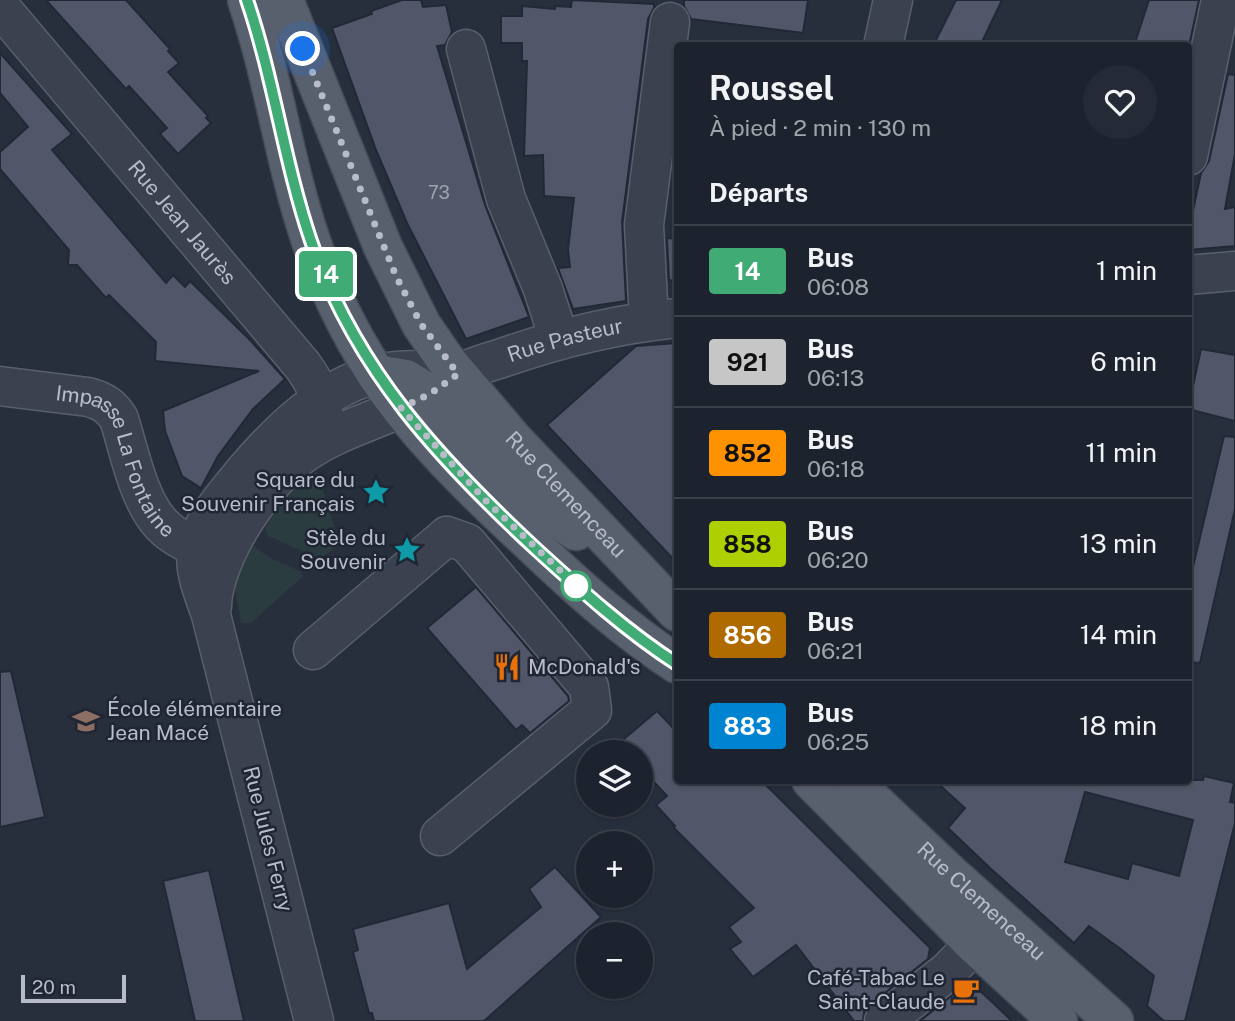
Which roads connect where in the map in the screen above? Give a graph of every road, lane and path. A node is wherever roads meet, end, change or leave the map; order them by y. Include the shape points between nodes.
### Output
1 (247, 0) edge
2 (284, 0) edge
3 (893, 0) edge
4 (1221, 0) edge
5 (0, 7) edge
6 (670, 22) dead end
7 (884, 42) edge
8 (466, 49) dead end
9 (1192, 137) edge
10 (1235, 271) edge
11 (1192, 275) edge
12 (663, 320) edge
13 (559, 340) junction
14 (376, 374) junction
15 (0, 386) edge
16 (430, 392) junction
17 (321, 400) junction
18 (307, 451) junction
19 (210, 552) junction
20 (665, 601) edge
21 (313, 650) dead end
22 (674, 662) edge
23 (816, 784) edge
24 (855, 784) edge
25 (440, 836) dead end
26 (987, 932) junction
27 (314, 1021) edge
28 (884, 1021) edge
29 (1058, 1021) edge
30 (1114, 1021) edge

1 - 14 main road via 312,244 346,321
2 - 16 main road via 341,146 421,324
3 - 7 street
4 - 9 street
5 - 17 street, Rue Jean Jaurès via 303,366
6 - 12 street via 644,225
8 - 13 street via 506,199
10 - 11 street
12 - 13 street, Rue Pasteur
13 - 16 street, Rue Pasteur
14 - 16 main road via 405,379
14 - 17 street, Rue Jules Ferry
15 - 19 street, Impasse La Fontaine via 88,397 113,408 153,514 163,526
16 - 18 street
16 - 20 main road via 534,499
16 - 22 main road via 485,500 622,625
17 - 18 street via 321,428
17 - 19 street, Rue Jules Ferry via 280,432 215,507
18 - 19 street via 271,486 242,524
19 - 27 street, Rue Jules Ferry via 198,576
21 - 25 street via 447,537 467,543 589,687 592,710
23 - 26 main road, Rue Clemenceau
24 - 26 main road, Rue Clemenceau
26 - 28 street via 947,972
26 - 29 main road, Rue Clemenceau
26 - 30 main road, Rue Clemenceau

